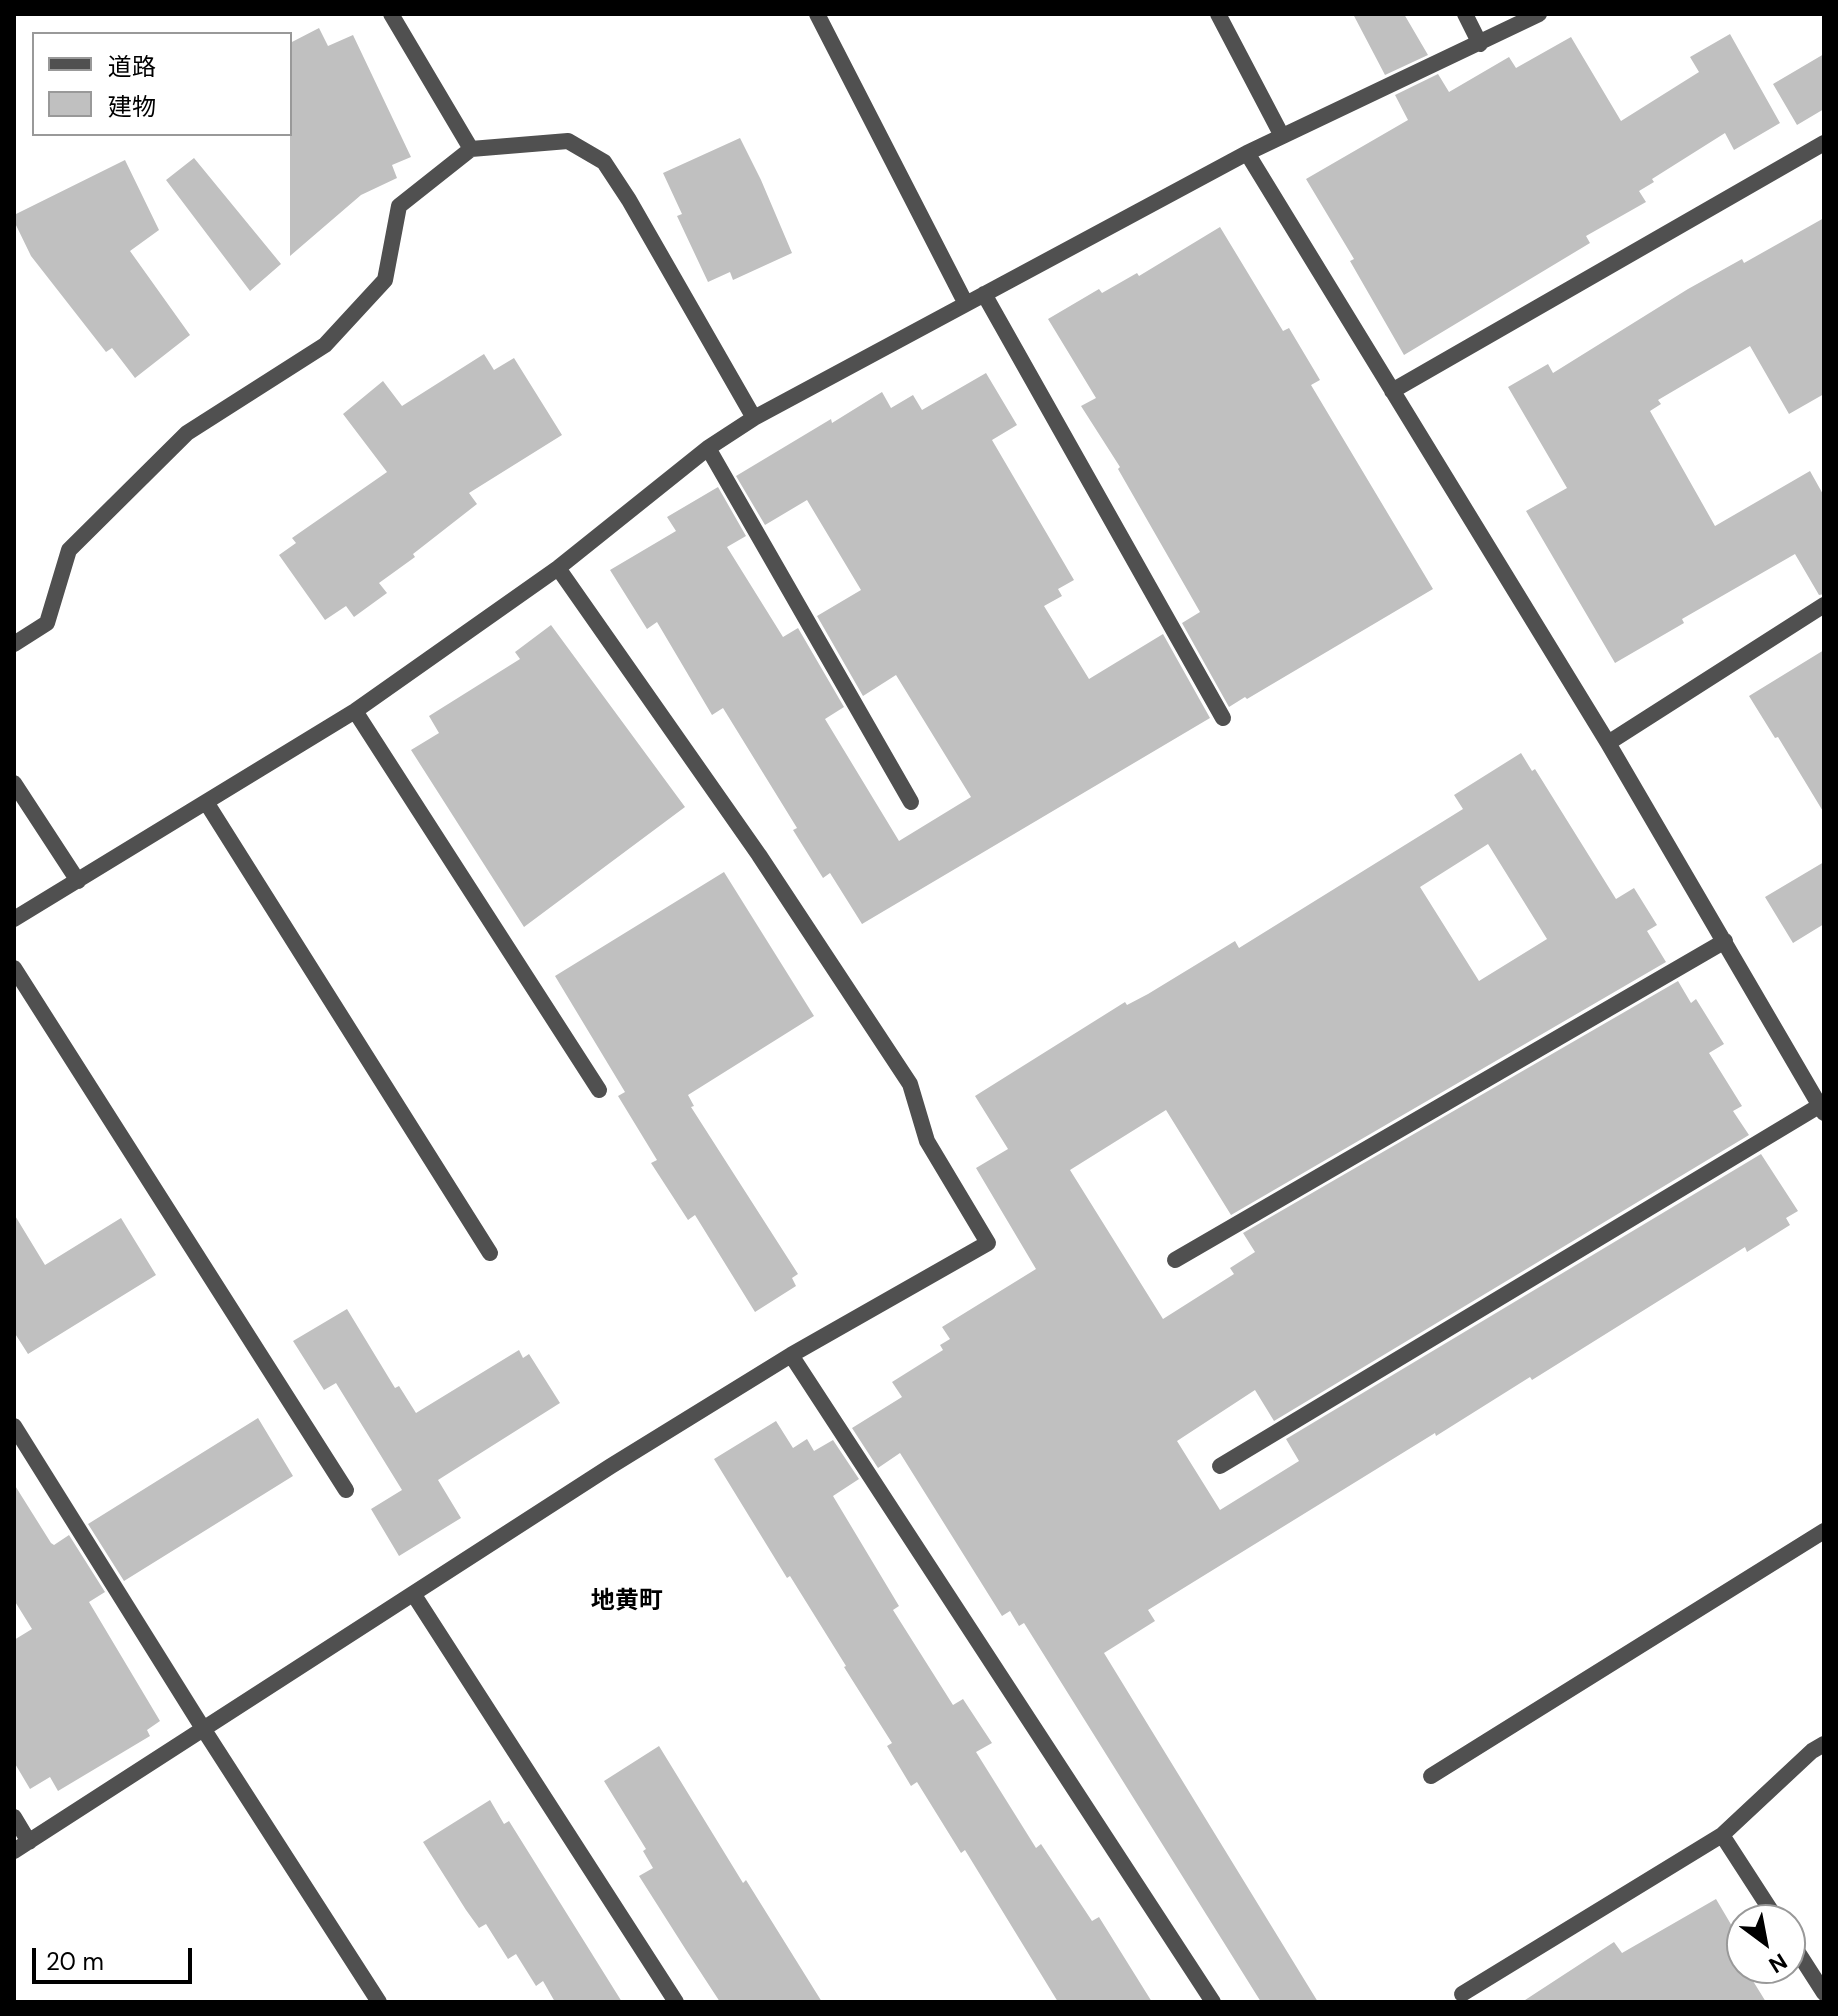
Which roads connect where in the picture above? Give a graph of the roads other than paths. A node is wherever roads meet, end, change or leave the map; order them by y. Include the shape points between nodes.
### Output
1 (391, 14) edge
2 (817, 14) edge
3 (1218, 14) edge
4 (1465, 14) edge
5 (1539, 14) edge
6 (1480, 44) junction
7 (1282, 136) junction
8 (1824, 143) edge
9 (471, 149) junction
10 (1247, 153) junction
11 (984, 294) junction
12 (966, 304) junction
13 (1392, 391) junction
14 (754, 418) junction
15 (708, 448) junction
16 (558, 568) junction
17 (1824, 605) edge
18 (14, 644) edge
19 (355, 711) junction
20 (1223, 718) dead end
21 (1608, 743) junction
22 (14, 783) edge
23 (206, 802) junction
24 (911, 802) dead end
25 (78, 881) junction
26 (14, 919) edge
27 (1725, 941) junction
28 (14, 968) edge
29 (599, 1090) dead end
30 (1821, 1109) edge
31 (490, 1253) dead end
32 (1175, 1260) dead end
33 (791, 1355) junction
34 (14, 1426) edge
35 (1220, 1466) dead end
36 (346, 1490) dead end
37 (1824, 1531) edge
38 (414, 1595) junction
39 (204, 1730) junction
40 (1824, 1744) edge
41 (1431, 1776) dead end
42 (14, 1817) edge
43 (1722, 1835) junction
44 (29, 1842) junction
45 (14, 1851) edge
46 (1767, 1904) edge
47 (1806, 1965) edge
48 (1824, 1993) edge
49 (1462, 1994) dead end
50 (379, 2002) edge
51 (676, 2002) edge
52 (1213, 2002) edge

1 - 9 street
2 - 12 street
3 - 7 street
4 - 6 street
5 - 6 street
6 - 7 street
7 - 10 street
8 - 13 street
9 - 14 street via 568,141 604,162
9 - 18 street via 399,206 385,280 325,345 187,433 69,550 47,623
10 - 11 street
10 - 13 street
11 - 12 street
11 - 20 street
12 - 14 street
13 - 21 street
14 - 15 street
15 - 16 street
15 - 24 street
16 - 19 street
16 - 33 street via 759,855 910,1084 927,1141 988,1243
17 - 21 street
19 - 23 street
19 - 29 street
21 - 27 street
22 - 25 street
23 - 25 street
23 - 31 street
25 - 26 street
27 - 30 street
27 - 32 street
28 - 36 street
30 - 35 street
33 - 38 street
33 - 52 street
34 - 39 street
37 - 41 street
38 - 39 street
38 - 51 street
39 - 44 street
39 - 50 street
40 - 43 street
42 - 44 street
43 - 46 street
43 - 49 street
44 - 45 street
47 - 48 street

